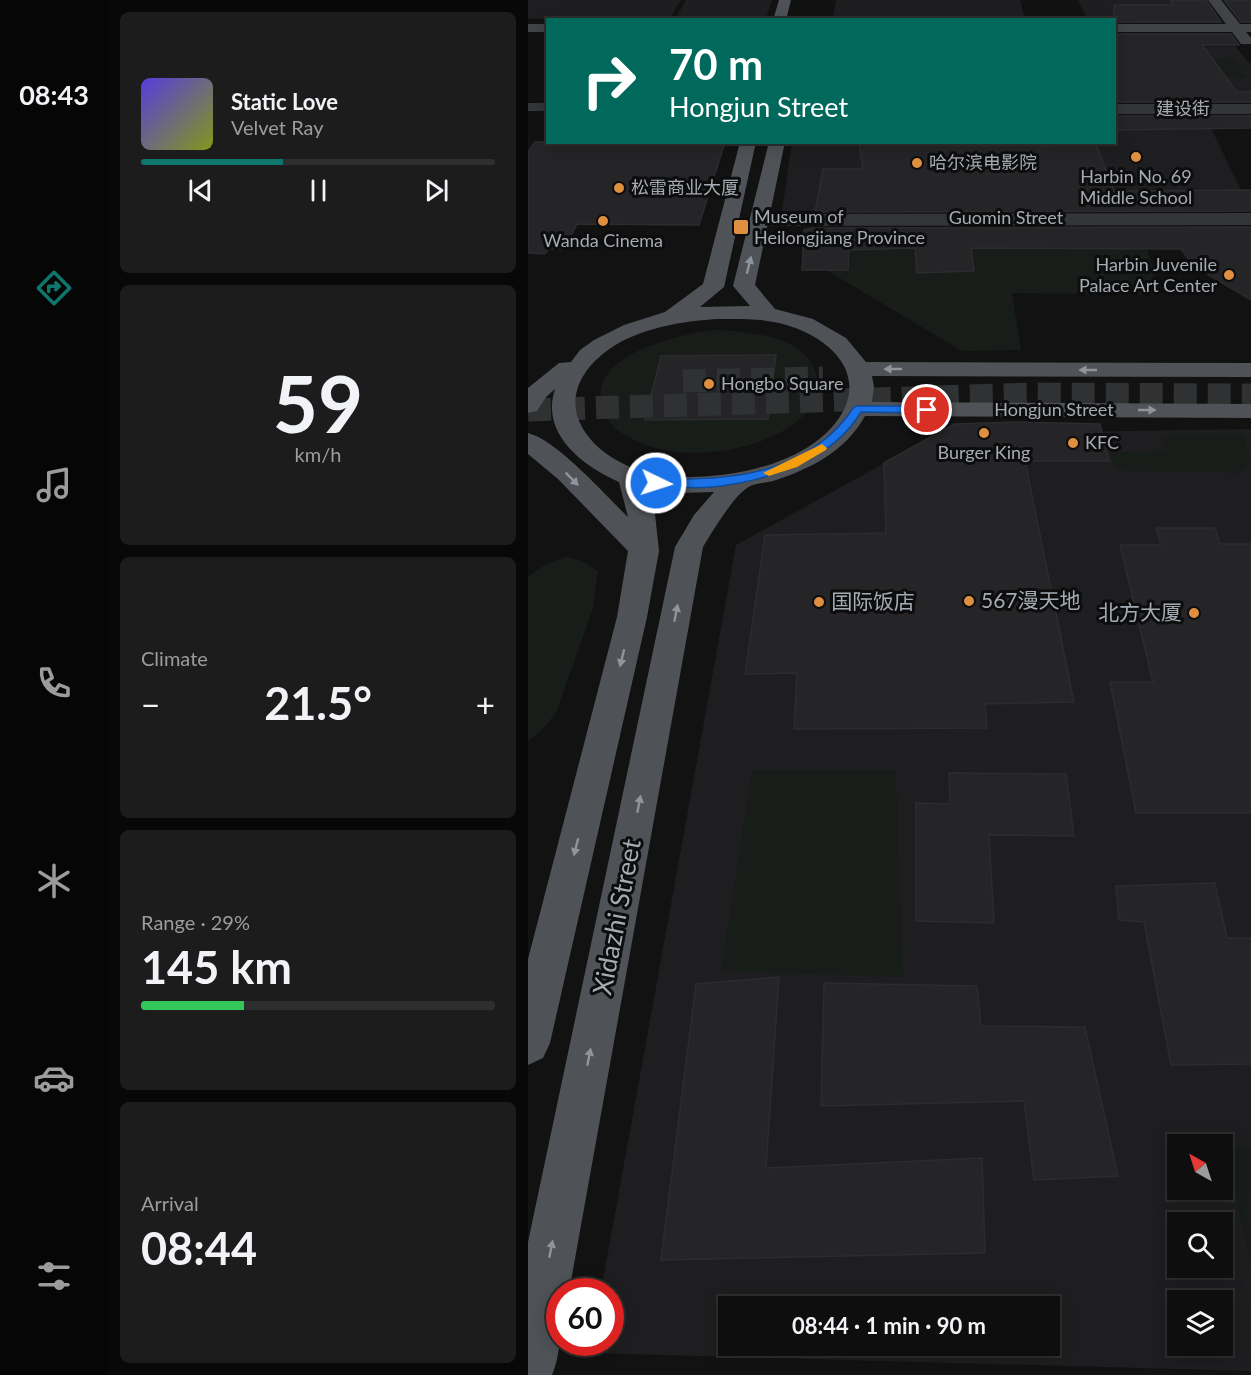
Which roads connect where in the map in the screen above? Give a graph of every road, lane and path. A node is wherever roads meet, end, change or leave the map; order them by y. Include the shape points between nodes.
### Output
1 (785, 0) edge
2 (1214, 0) edge
3 (1230, 0) edge
4 (780, 18) edge
5 (528, 23) edge
6 (546, 23) edge
7 (1116, 24) edge
8 (1245, 26) edge
9 (528, 28) edge
10 (546, 28) edge
11 (1116, 28) edge
12 (1251, 48) edge
13 (528, 107) edge
14 (546, 107) edge
15 (1116, 109) edge
16 (1251, 109) edge
17 (748, 144) edge
18 (777, 144) edge
19 (1251, 219) edge
20 (760, 220) junction
21 (768, 315) junction
22 (673, 317) junction
23 (586, 356) junction
24 (859, 369) junction
25 (1251, 370) edge
26 (528, 374) edge
27 (528, 406) edge
28 (857, 409) junction
29 (1251, 411) edge
30 (559, 427) junction
31 (528, 429) edge
32 (528, 441) edge
33 (631, 478) junction
34 (738, 481) junction
35 (645, 551) junction
36 (528, 1044) edge
37 (528, 1368) edge

1 - 4 main road
2 - 8 main road
3 - 8 main road
5 - 6 main road
7 - 8 main road
8 - 11 main road
8 - 12 main road
9 - 10 main road
13 - 14 street
15 - 16 street, 建设街
17 - 22 main road via 713,287
18 - 20 main road
19 - 20 street, Guomin Street
21 -> 20 main road via 744,286
21 - 22 main road via 715,312
21 - 24 main road via 821,331 846,350
22 - 23 main road via 625,332
23 - 26 main road
23 - 27 main road via 537,392
23 - 30 main road via 560,390 556,414
25 -> 24 main road, Hongjun Street
24 - 28 main road via 862,384
28 -> 29 main road, Hongjun Street
28 - 34 main road via 848,424 815,452 793,464
30 - 31 main road
30 - 33 main road via 584,457
32 -> 35 main road via 567,473
33 - 34 main road via 683,485
33 - 35 main road via 641,501
37 -> 34 main road, Xidazhi Street via 689,547
35 -> 36 main road

